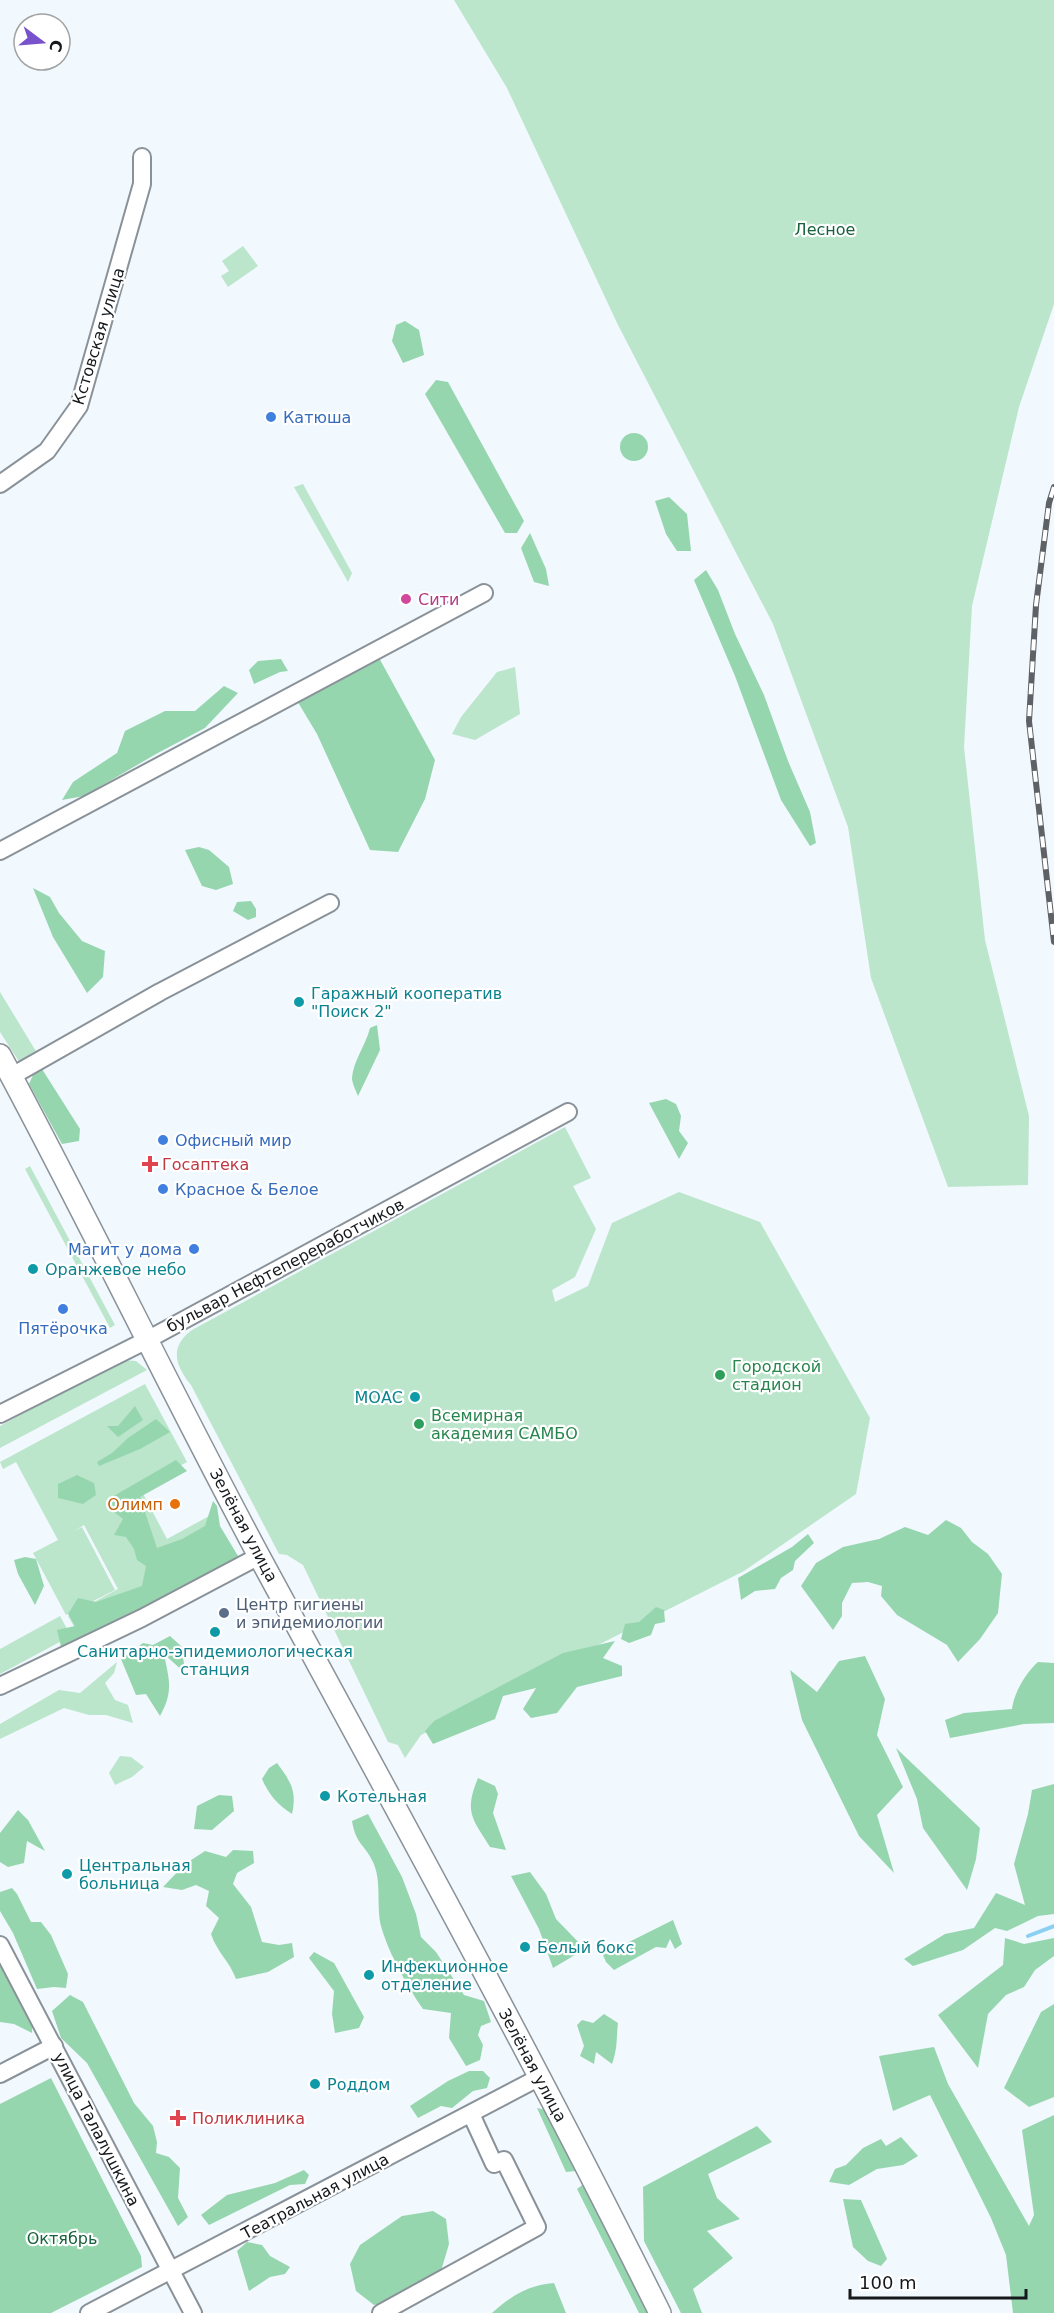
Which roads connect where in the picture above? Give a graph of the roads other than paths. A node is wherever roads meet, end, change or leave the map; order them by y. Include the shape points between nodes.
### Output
1 (142, 157) dead end
2 (0, 484) edge
3 (484, 593) dead end
4 (0, 851) edge
5 (330, 903) dead end
6 (0, 1054) edge
7 (12, 1076) junction
8 (568, 1112) dead end
9 (147, 1340) junction
10 (0, 1414) edge
11 (259, 1556) junction
12 (0, 1686) edge
13 (0, 1945) edge
14 (54, 2046) junction
15 (0, 2074) edge
16 (540, 2077) junction
17 (471, 2114) junction
18 (170, 2271) junction
19 (89, 2313) edge
20 (193, 2313) edge
21 (381, 2313) edge
22 (660, 2313) edge

1 - 2 street, Кстовская улица via 142,184 80,406 46,451
3 - 4 street
5 - 7 street via 160,992
6 - 7 main road, Зелёная улица
7 - 9 main road, Зелёная улица
8 - 9 street, бульвар Нефтепереработчиков
9 - 10 street, бульвар Нефтепереработчиков
9 - 11 main road, Зелёная улица
11 - 12 street
11 - 16 main road, Зелёная улица
13 - 14 street, улица Талалушкина
14 - 15 street
14 - 18 street, улица Талалушкина
16 - 17 street, Театральная улица
16 - 22 main road, Зелёная улица
17 - 18 street, Театральная улица
17 - 21 street via 494,2164 504,2160 537,2226
18 - 19 street, Театральная улица
18 - 20 street, улица Талалушкина

